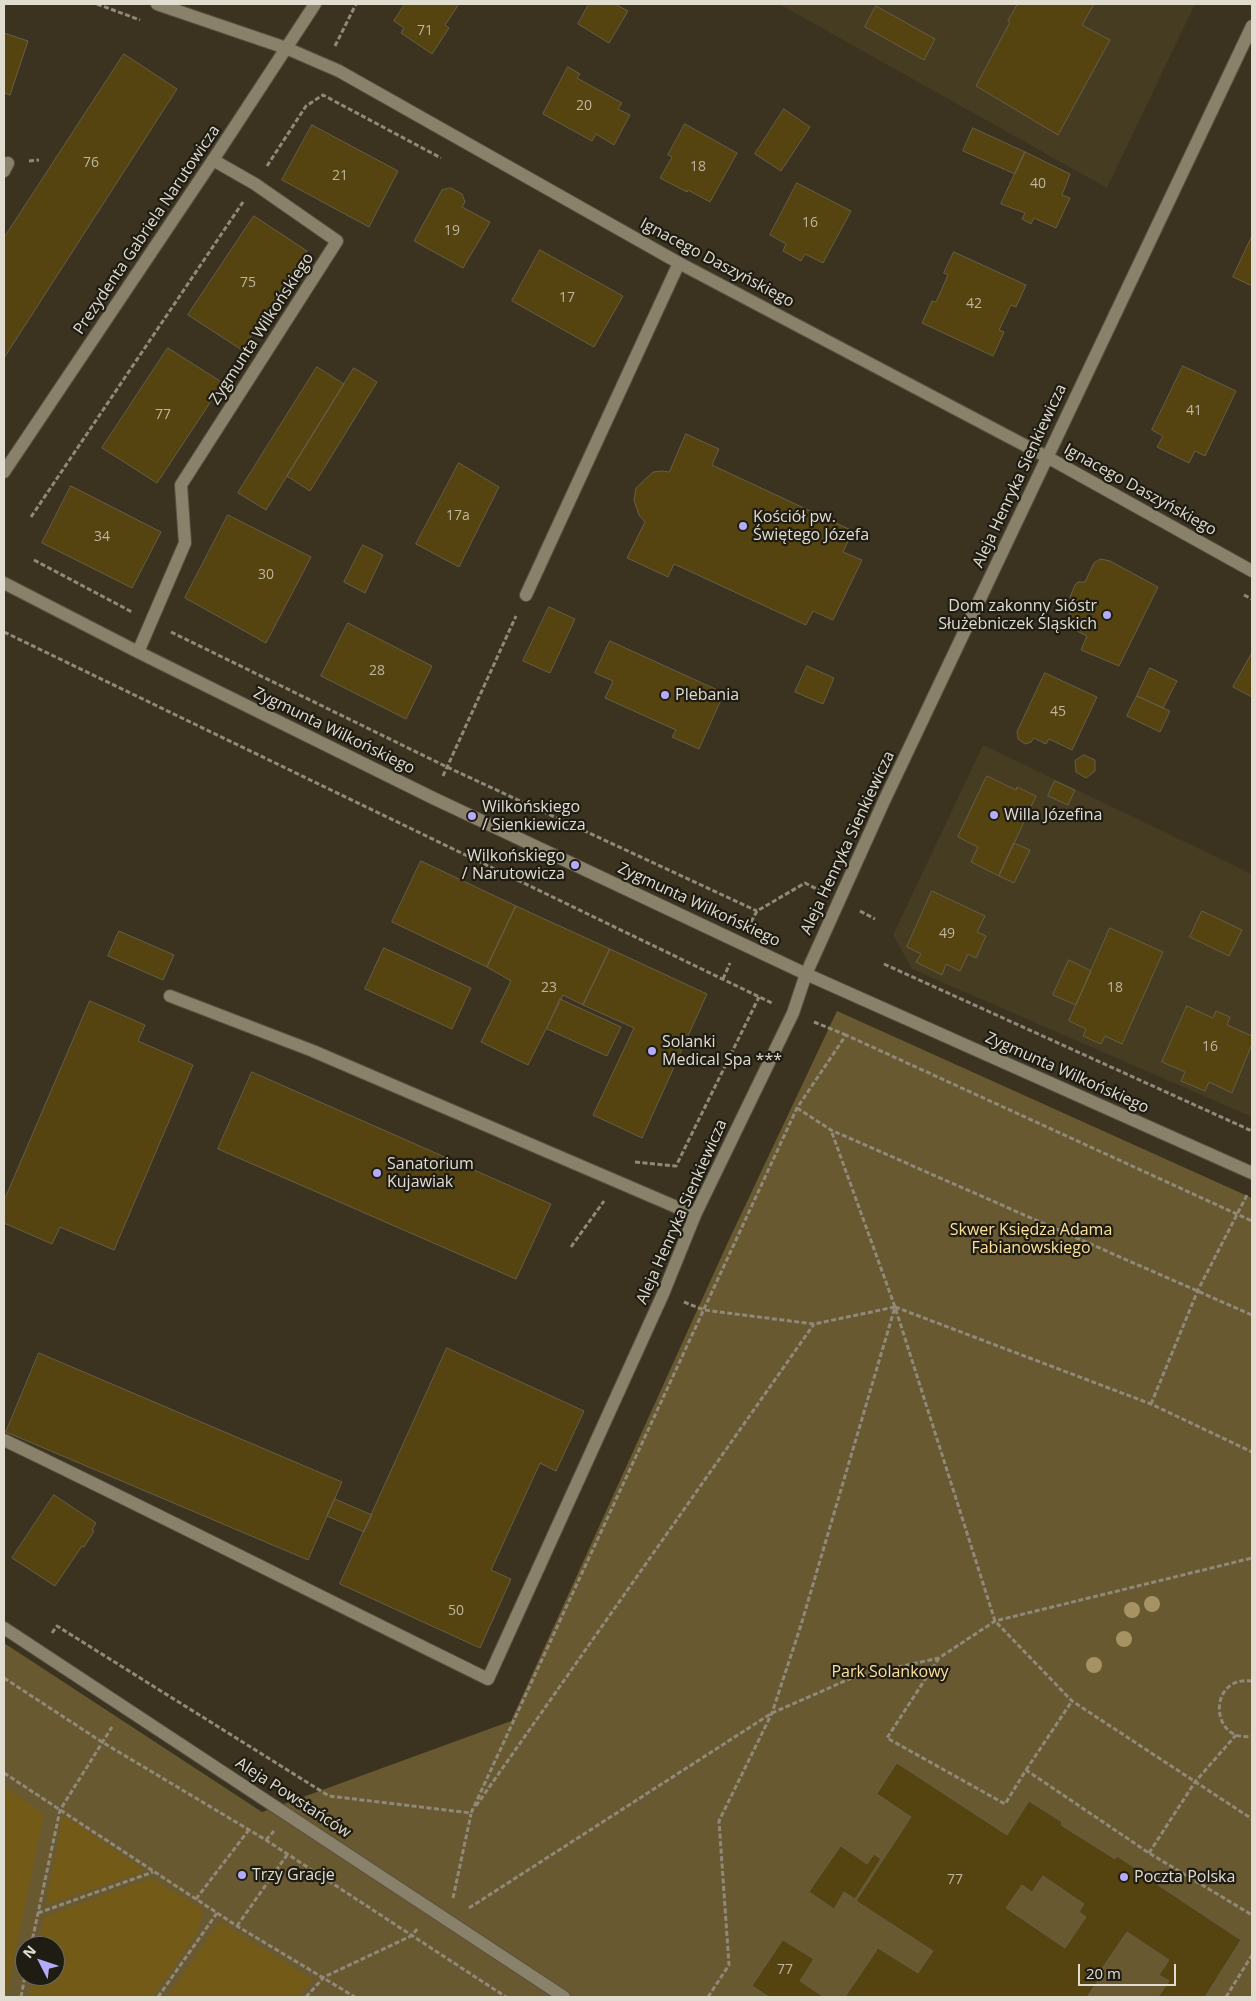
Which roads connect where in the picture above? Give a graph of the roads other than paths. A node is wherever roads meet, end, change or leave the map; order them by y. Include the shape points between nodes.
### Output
1 (157, 4) edge
2 (315, 4) edge
3 (1252, 26) edge
4 (286, 48) junction
5 (213, 160) junction
6 (679, 263) junction
7 (1047, 457) junction
8 (4, 472) edge
9 (1252, 571) edge
10 (4, 583) edge
11 (526, 595) road end
12 (138, 652) junction
13 (806, 974) junction
14 (170, 996) dead end
15 (1252, 1173) edge
16 (695, 1215) junction
17 (4, 1440) edge
18 (4, 1628) edge
19 (564, 1997) edge

1 - 4 street, Ignacego Daszyńskiego
2 - 4 street, Prezydenta Gabriela Narutowicza
3 - 7 street, Aleja Henryka Sienkiewicza
4 - 5 street, Prezydenta Gabriela Narutowicza
4 - 6 street, Ignacego Daszyńskiego via 348,76
5 - 8 street, Prezydenta Gabriela Narutowicza
5 - 12 street, Zygmunta Wilkońskiego via 255,184 337,242 181,484 185,544
6 - 7 street, Ignacego Daszyńskiego
6 - 11 street
7 - 9 street, Ignacego Daszyńskiego
7 - 13 street, Aleja Henryka Sienkiewicza
10 - 12 street, Zygmunta Wilkońskiego
12 - 13 street, Zygmunta Wilkońskiego via 433,798
13 - 15 street, Zygmunta Wilkońskiego
13 - 16 street, Aleja Henryka Sienkiewicza via 793,1013
14 - 16 street via 313,1051
16 - 17 street, Aleja Henryka Sienkiewicza via 663,1294 488,1679
18 - 19 street, Aleja Powstańców

